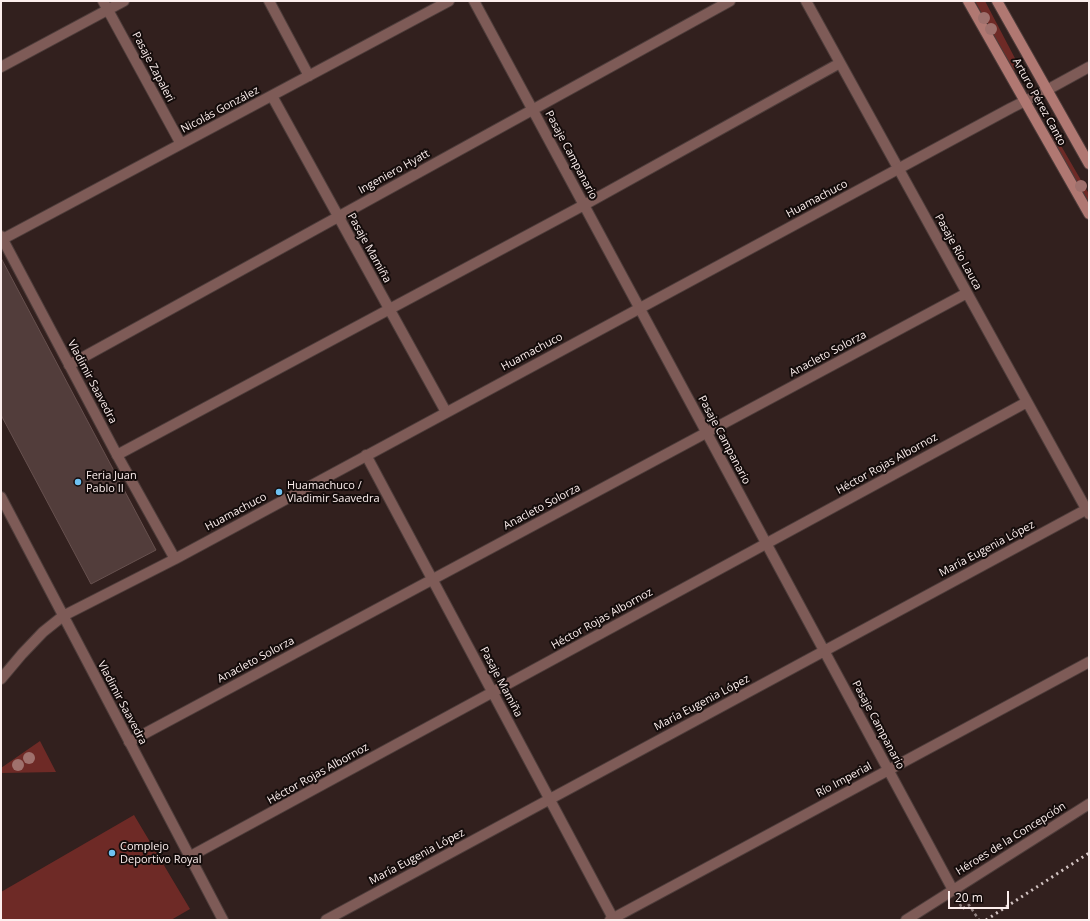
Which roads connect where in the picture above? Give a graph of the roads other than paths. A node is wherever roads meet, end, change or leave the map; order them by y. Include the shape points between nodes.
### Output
1 (124, 1) edge
2 (268, 1) edge
3 (474, 1) edge
4 (730, 1) edge
5 (806, 1) edge
6 (968, 1) edge
7 (997, 1) edge
8 (444, 2) edge
9 (106, 5) edge
10 (840, 63) junction
11 (1, 67) edge
12 (1089, 67) edge
13 (309, 76) junction
14 (1047, 90) junction
15 (272, 96) junction
16 (1025, 101) junction
17 (533, 109) junction
18 (181, 144) junction
19 (1089, 164) edge
20 (898, 169) junction
21 (584, 205) junction
22 (1089, 214) edge
23 (338, 217) junction
24 (2, 238) edge
25 (967, 293) junction
26 (639, 308) junction
27 (389, 310) junction
28 (69, 365) junction
29 (1027, 402) junction
30 (446, 412) junction
31 (706, 432) junction
32 (117, 455) junction
33 (366, 455) junction
34 (1, 497) edge
35 (1088, 511) edge
36 (766, 543) junction
37 (175, 559) junction
38 (432, 579) junction
39 (63, 616) junction
40 (824, 651) junction
41 (1089, 662) edge
42 (1, 678) edge
43 (492, 692) junction
44 (129, 742) junction
45 (888, 770) junction
46 (550, 799) junction
47 (1089, 804) edge
48 (190, 857) junction
49 (953, 890) junction
50 (613, 919) edge
51 (223, 920) edge
52 (326, 920) edge
53 (906, 920) edge

1 - 9 street
2 - 13 street
3 - 17 street, Pasaje Campanario
4 - 17 street, Ingeniero Hyatt
5 - 10 street, Pasaje Río Lauca
6 - 16 main road, Arturo Pérez Canto
7 - 14 main road, Arturo Pérez Canto
8 - 13 street, Nicolás González
9 - 11 street
9 - 18 street, Pasaje Zapaleri
10 - 20 street, Pasaje Río Lauca
10 - 21 street
12 - 14 street, Huamachuco
13 - 15 street, Nicolás González
14 - 16 street, Huamachuco
14 - 19 main road, Arturo Pérez Canto
15 - 18 street, Nicolás González
15 - 23 street, Pasaje Mamiña
16 - 20 street, Huamachuco
16 - 22 main road, Arturo Pérez Canto
17 - 21 street, Pasaje Campanario
17 - 23 street, Ingeniero Hyatt
18 - 24 street, Nicolás González
20 - 25 street, Pasaje Río Lauca
20 - 26 street, Huamachuco
21 - 26 street, Pasaje Campanario
21 - 27 street
23 - 27 street, Pasaje Mamiña
23 - 28 street, Ingeniero Hyatt
24 - 28 street, Vladimir Saavedra
25 - 29 street, Pasaje Río Lauca
25 - 31 street, Anacleto Solorza
26 - 30 street, Huamachuco
26 - 31 street, Pasaje Campanario
27 - 30 street, Pasaje Mamiña
27 - 32 street
28 - 32 street, Vladimir Saavedra
29 - 35 street, Pasaje Río Lauca
29 - 36 street, Héctor Rojas Albornoz
30 - 33 street, Huamachuco
31 - 36 street, Pasaje Campanario
31 - 38 street, Anacleto Solorza
32 - 37 street, Vladimir Saavedra
33 - 37 street, Huamachuco
33 - 38 street, Pasaje Mamiña
34 - 39 street, Vladimir Saavedra
35 - 40 street, María Eugenia López
36 - 40 street, Pasaje Campanario
36 - 43 street, Héctor Rojas Albornoz
37 - 39 street, Huamachuco
38 - 43 street, Pasaje Mamiña
38 - 44 street, Anacleto Solorza
39 - 42 street, Huamachuco via 43,632
39 - 44 street, Vladimir Saavedra
40 - 45 street, Pasaje Campanario
40 - 46 street, María Eugenia López
41 - 45 street, Río Imperial
43 - 46 street, Pasaje Mamiña
43 - 48 street, Héctor Rojas Albornoz
44 - 48 street, Vladimir Saavedra
45 - 49 street, Pasaje Campanario
45 - 50 street, Río Imperial
46 - 50 street, Pasaje Mamiña
46 - 52 street, María Eugenia López
47 - 49 street, Héroes de la Concepción
48 - 51 street, Vladimir Saavedra
49 - 53 street, Héroes de la Concepción

